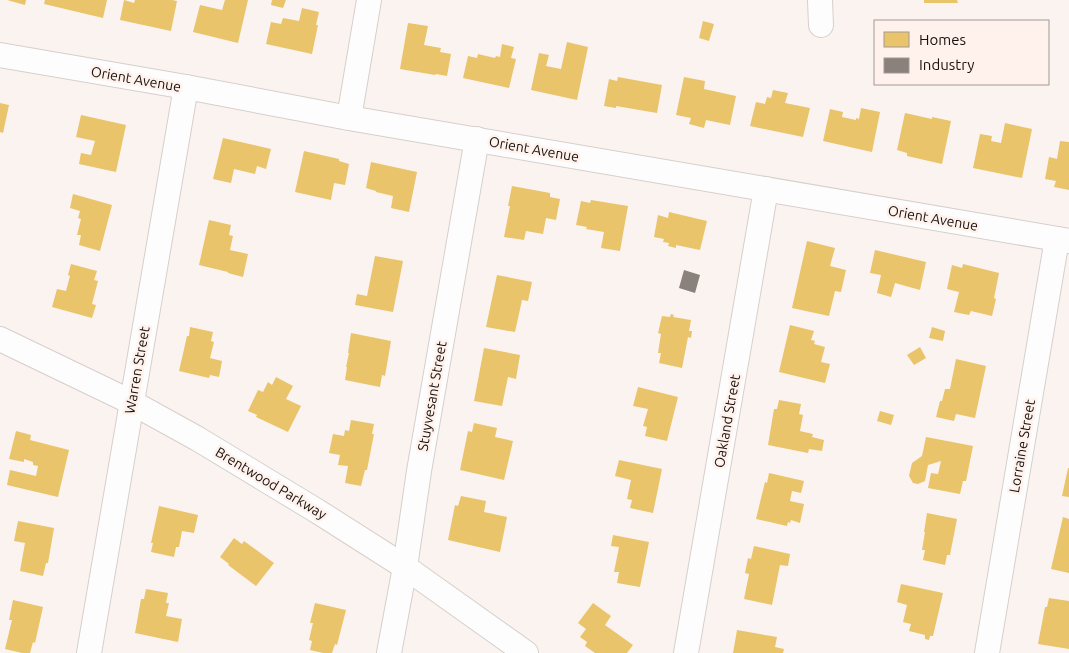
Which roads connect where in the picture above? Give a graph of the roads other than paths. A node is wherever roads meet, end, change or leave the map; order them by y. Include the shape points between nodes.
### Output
1 (369, 0) edge
2 (820, 0) edge
3 (821, 25) dead end
4 (0, 55) edge
5 (186, 87) junction
6 (349, 118) junction
7 (477, 139) junction
8 (766, 189) junction
9 (1063, 240) edge
10 (0, 338) edge
11 (131, 402) junction
12 (405, 566) junction
13 (89, 653) edge
14 (389, 653) edge
15 (526, 653) edge
16 (686, 653) edge
17 (987, 653) edge

1 - 6 street
2 - 3 street
4 - 5 street, Orient Avenue
5 - 6 street, Orient Avenue
5 - 11 street, Warren Street
6 - 7 street, Orient Avenue
7 - 8 street, Orient Avenue
7 - 12 street, Stuyvesant Street
8 - 9 street, Orient Avenue
8 - 16 street, Oakland Street
9 - 17 street, Lorraine Street
10 - 11 street, Brentwood Parkway
11 - 12 street, Brentwood Parkway via 198,439
11 - 13 street, Warren Street
12 - 14 street, Stuyvesant Street
12 - 15 street, Brentwood Parkway

